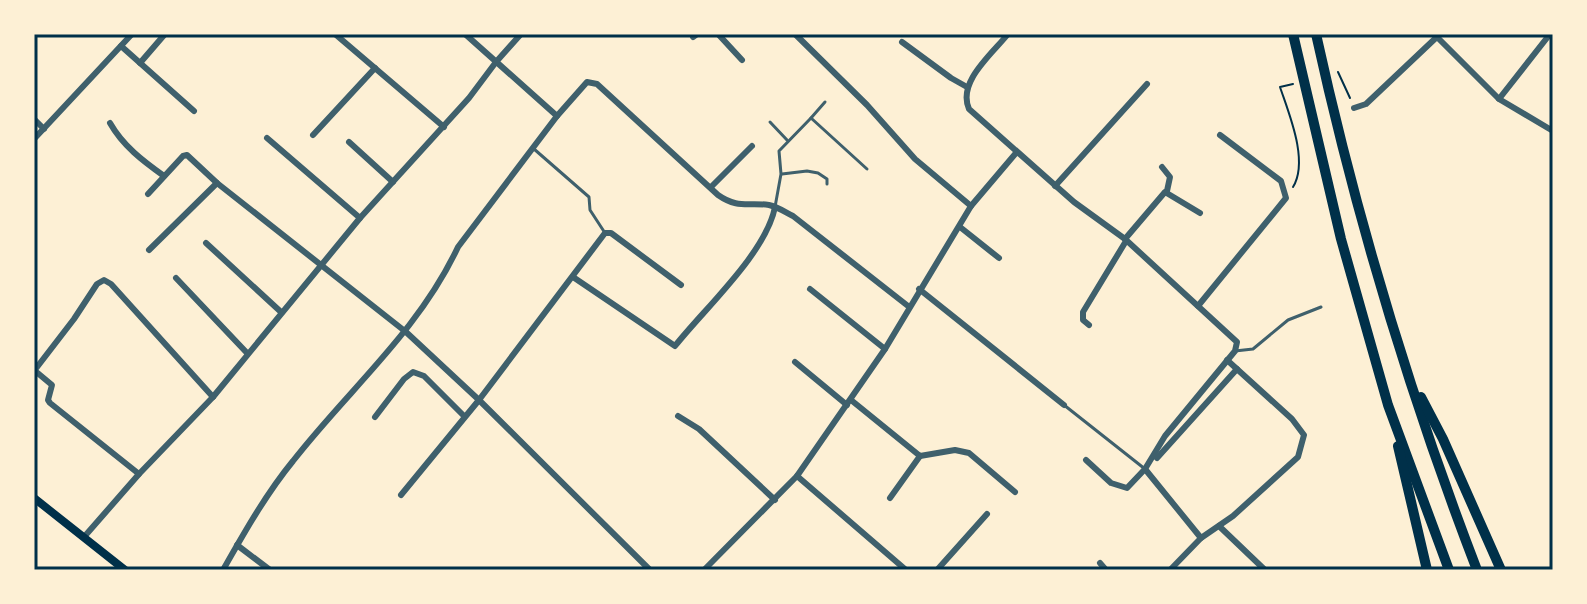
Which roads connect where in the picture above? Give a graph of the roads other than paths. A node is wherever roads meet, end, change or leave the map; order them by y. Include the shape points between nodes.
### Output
1 (132, 34) edge
2 (165, 34) edge
3 (335, 34) edge
4 (465, 34) edge
5 (521, 34) edge
6 (718, 34) edge
7 (795, 34) edge
8 (1008, 34) edge
9 (1293, 34) edge
10 (1316, 34) edge
11 (1550, 34) edge
12 (1438, 36) edge
13 (902, 42) dead end
14 (121, 46) junction
15 (742, 60) dead end
16 (496, 62) junction
17 (140, 63) junction
18 (375, 68) junction
19 (1147, 84) dead end
20 (967, 87) junction
21 (1499, 99) junction
22 (825, 102) dead end
23 (1354, 108) road end
24 (194, 111) dead end
25 (557, 116) junction
26 (811, 118) junction
27 (34, 119) edge
28 (770, 122) dead end
29 (110, 123) dead end
30 (444, 127) junction
31 (44, 129) junction
32 (1553, 131) edge
33 (313, 135) dead end
34 (1220, 135) dead end
35 (267, 138) dead end
36 (34, 139) edge
37 (787, 140) junction
38 (349, 142) dead end
39 (752, 146) dead end
40 (534, 149) junction
41 (1016, 153) junction
42 (1162, 167) dead end
43 (867, 169) dead end
44 (781, 174) junction
45 (164, 176) junction
46 (393, 182) junction
47 (217, 183) junction
48 (827, 184) dead end
49 (1055, 186) junction
50 (711, 187) junction
51 (1167, 191) junction
52 (148, 194) dead end
53 (971, 206) junction
54 (775, 207) junction
55 (1200, 213) dead end
56 (360, 218) junction
57 (960, 227) junction
58 (605, 233) junction
59 (1126, 240) junction
60 (206, 243) dead end
61 (149, 250) dead end
62 (999, 258) dead end
63 (324, 265) junction
64 (573, 277) junction
65 (176, 278) dead end
66 (681, 285) dead end
67 (810, 289) dead end
68 (919, 289) junction
69 (908, 306) junction
70 (1198, 306) junction
71 (1321, 307) dead end
72 (281, 312) junction
73 (1089, 325) dead end
74 (406, 332) junction
75 (885, 349) junction
76 (1235, 351) junction
77 (247, 353) junction
78 (1227, 360) junction
79 (795, 362) dead end
80 (1405, 367) junction
81 (1237, 369) junction
82 (34, 370) edge
83 (213, 397) junction
84 (479, 400) junction
85 (849, 403) junction
86 (1064, 405) joint
87 (1388, 405) junction
88 (464, 416) junction
89 (678, 416) dead end
90 (375, 417) dead end
91 (920, 456) junction
92 (1157, 458) dead end
93 (1086, 460) dead end
94 (1145, 469) junction
95 (139, 474) junction
96 (797, 476) junction
97 (1015, 492) dead end
98 (401, 495) dead end
99 (34, 498) edge
100 (890, 498) dead end
101 (775, 500) junction
102 (987, 514) dead end
103 (1219, 526) junction
104 (84, 537) junction
105 (1201, 538) junction
106 (237, 545) junction
107 (115, 562) junction
108 (1100, 563) dead end
109 (108, 570) edge
110 (125, 570) edge
111 (223, 570) edge
112 (270, 570) edge
113 (650, 570) edge
114 (704, 570) edge
115 (906, 570) edge
116 (937, 570) edge
117 (1106, 570) edge
118 (1170, 570) edge
119 (1265, 570) edge
120 (1427, 570) edge
121 (1449, 570) edge
122 (1477, 570) edge
123 (1501, 570) edge

1 - 14 street
2 - 17 street
3 - 18 street
4 - 16 street
5 - 16 street
6 - 15 street
7 - 53 street via 915,159
8 - 20 street
9 - 87 highway via 1341,239
10 - 80 highway via 1333,115
11 - 21 street
12 - 21 street
12 - 23 street via 1366,104
13 - 20 street
14 - 17 street
14 - 31 street
16 - 25 street
16 - 30 street
17 - 24 street
18 - 30 street
18 - 33 street
19 - 49 street
20 - 41 street via 969,109
21 - 32 street
22 - 26 lane
25 - 40 street
25 - 50 street via 582,85 597,84
26 - 37 lane
26 - 43 lane
27 - 31 street
28 - 37 lane
29 - 45 street via 136,156
30 - 46 street
31 - 36 street
34 - 70 street via 1281,181 1286,198
35 - 56 street
37 - 44 lane via 779,151
38 - 46 street
39 - 50 street
40 - 58 lane via 589,197 590,210
40 - 74 street via 458,247
41 - 49 street
41 - 53 street
42 - 51 street via 1170,177
44 - 48 lane via 818,173
44 - 54 lane
45 - 47 street via 187,155
45 - 52 street
46 - 56 street
47 - 61 street
47 - 63 street
49 - 59 street
50 - 54 street via 739,206
51 - 55 street
51 - 59 street
53 - 57 street
54 - 64 street via 758,248 675,346
54 - 69 street
56 - 63 street
57 - 62 street
57 - 68 street
58 - 64 street
58 - 66 street
59 - 70 street
59 - 73 street via 1083,312
60 - 72 street
63 - 72 street
63 - 74 street
64 - 84 street
65 - 77 street
67 - 75 street
68 - 69 street
68 - 86 street
69 - 75 street
70 - 76 street via 1236,340
71 - 76 lane via 1288,320 1253,349
72 - 77 street
74 - 84 street
74 - 106 street via 292,462
75 - 85 street
76 - 78 street
77 - 83 street
78 - 81 street
78 - 94 street
79 - 85 street
80 - 122 highway
80 - 123 highway
81 - 92 street
81 - 103 street via 1304,435 1298,457
82 - 83 street via 104,280
82 - 95 street via 52,385 50,403
83 - 95 street
84 - 88 street
84 - 113 street
85 - 91 street
85 - 96 street
86 - 94 lane
87 - 120 highway
87 - 121 highway
88 - 90 street via 424,376 413,372
88 - 98 street
89 - 101 street
91 - 97 street via 969,453
91 - 100 street
93 - 94 street via 1123,489
94 - 105 street
95 - 104 street
96 - 101 street
96 - 115 street
99 - 104 main road
101 - 114 street
102 - 116 street
103 - 105 street
103 - 119 street
104 - 107 main road
105 - 118 street
106 - 111 street
106 - 112 street
107 - 109 street
107 - 110 main road
108 - 117 street

